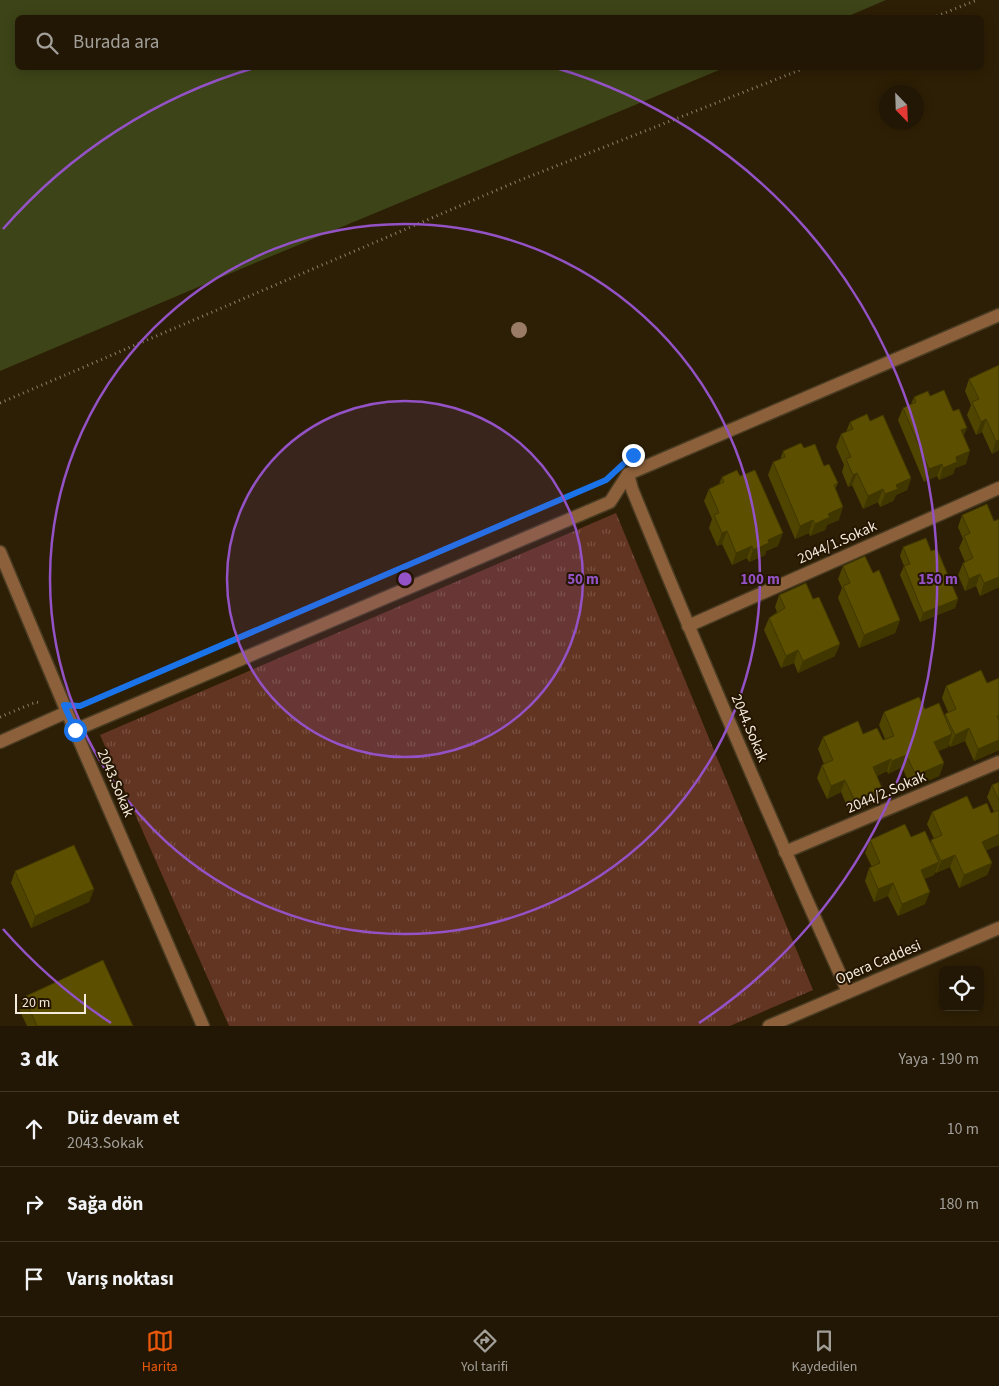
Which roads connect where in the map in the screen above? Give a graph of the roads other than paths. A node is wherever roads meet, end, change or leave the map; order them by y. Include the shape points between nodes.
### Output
1 (999, 315) edge
2 (628, 474) junction
3 (999, 488) edge
4 (0, 552) edge
5 (688, 626) junction
6 (66, 709) junction
7 (75, 730) junction
8 (0, 742) edge
9 (999, 762) edge
10 (785, 852) junction
11 (999, 928) edge
12 (848, 992) junction
13 (203, 1026) edge
14 (769, 1026) edge

1 - 2 street
2 - 5 street, 2044.Sokak
2 - 7 street via 610,502
3 - 5 street, 2044/1.Sokak
4 - 6 street, 2043.Sokak
5 - 10 street, 2044.Sokak
6 - 7 street, 2043.Sokak
6 - 8 street
7 - 13 street, 2043.Sokak
9 - 10 street, 2044/2.Sokak
10 - 12 street, 2044.Sokak
11 - 12 street, Opera Caddesi
12 - 14 street, Opera Caddesi

